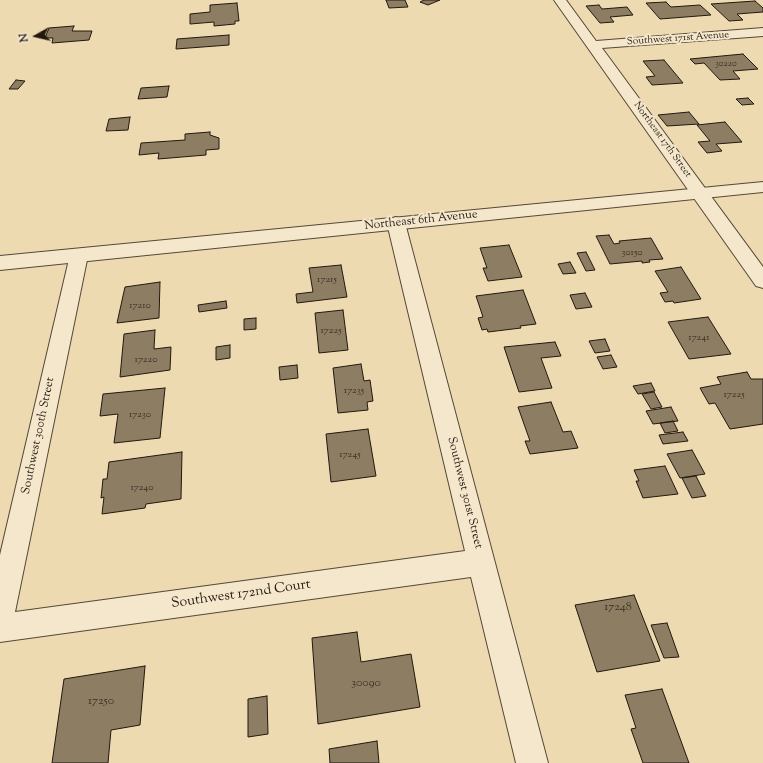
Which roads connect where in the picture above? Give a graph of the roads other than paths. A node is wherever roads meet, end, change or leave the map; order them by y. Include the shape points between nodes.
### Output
1 (560, 0) edge
2 (763, 32) edge
3 (593, 45) junction
4 (763, 187) edge
5 (701, 194) junction
6 (396, 223) junction
7 (79, 255) junction
8 (0, 263) edge
9 (763, 281) edge
10 (482, 562) junction
11 (0, 616) edge
12 (0, 628) edge
13 (532, 763) edge

1 - 3 street, Northeast 17th Street
2 - 3 street, Southwest 171st Avenue
3 - 5 street, Northeast 17th Street
4 - 5 street, Northeast 6th Avenue
5 - 6 street, Northeast 6th Avenue
5 - 9 street, Northeast 17th Street
6 - 7 street, Northeast 6th Avenue
6 - 10 street, Southwest 301st Street
7 - 8 street, Northeast 6th Avenue
7 - 11 street, Southwest 300th Street
10 - 12 street, Southwest 172nd Court
10 - 13 street, Southwest 301st Street

